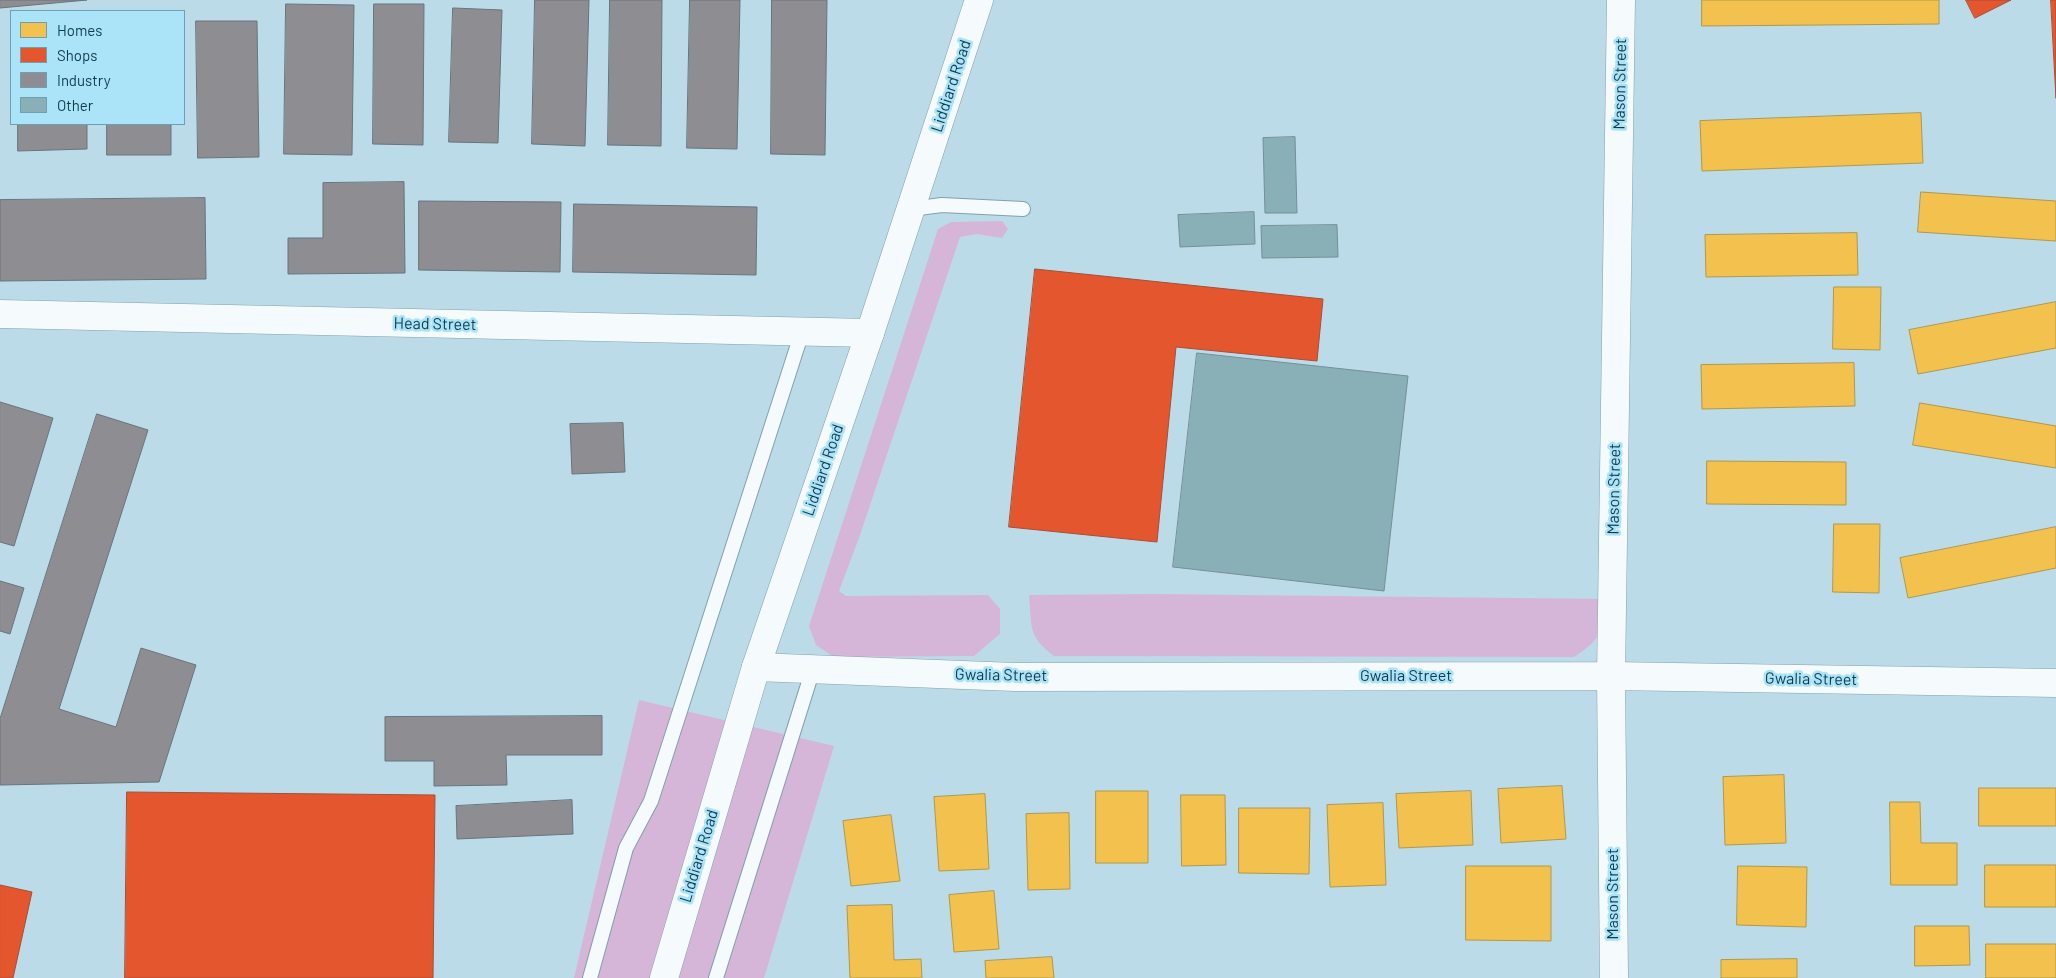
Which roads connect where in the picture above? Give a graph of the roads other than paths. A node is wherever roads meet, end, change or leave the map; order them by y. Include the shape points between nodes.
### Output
1 (980, 0) edge
2 (1621, 0) edge
3 (911, 209) junction
4 (1023, 209) dead end
5 (0, 314) edge
6 (802, 332) junction
7 (870, 333) junction
8 (756, 667) junction
9 (813, 669) junction
10 (1611, 676) junction
11 (2056, 683) edge
12 (674, 942) junction
13 (590, 978) edge
14 (659, 978) edge
15 (664, 978) edge
16 (716, 978) edge
17 (1614, 978) edge

1 - 3 street, Liddiard Road
2 - 10 street, Mason Street
3 - 4 lane via 942,205
3 - 7 street, Liddiard Road
5 - 6 street, Head Street
6 - 7 street, Head Street
6 - 13 lane via 651,801 626,848
7 - 8 street, Liddiard Road
8 - 9 street, Gwalia Street
8 - 12 street, Liddiard Road
9 - 10 street, Gwalia Street via 1015,676
9 - 16 lane
10 - 11 street, Gwalia Street
10 - 17 street, Mason Street
12 - 14 street, Liddiard Road
12 - 15 street, Liddiard Road

